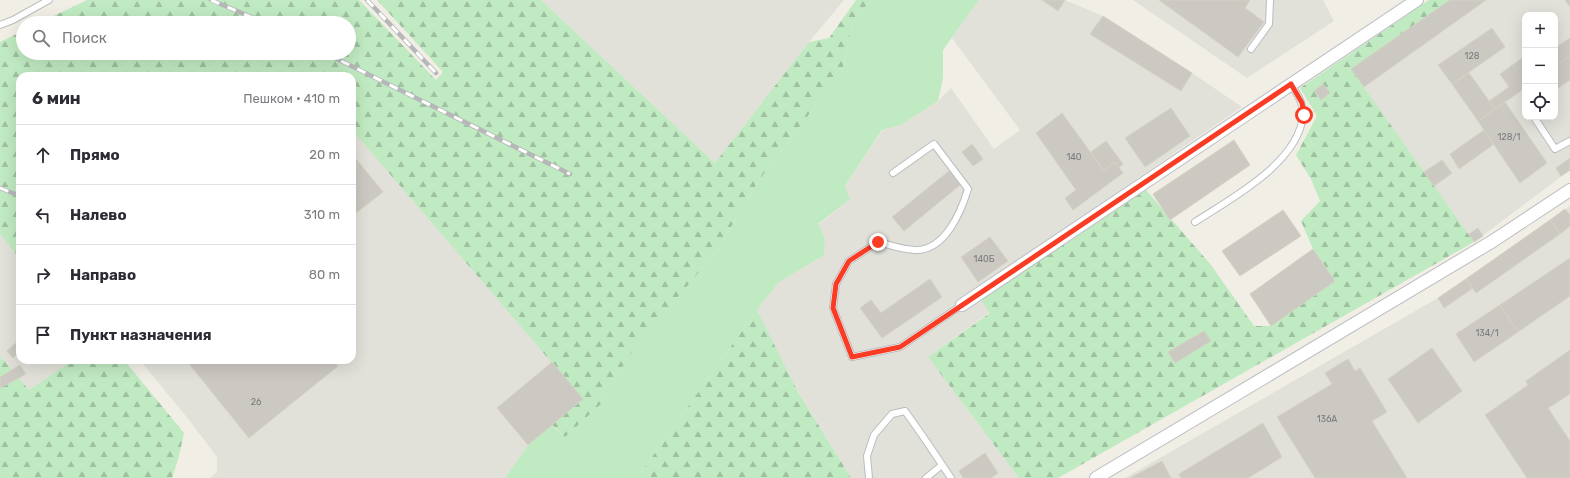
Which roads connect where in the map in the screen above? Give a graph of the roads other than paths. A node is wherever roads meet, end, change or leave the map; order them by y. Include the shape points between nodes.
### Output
1 (49, 0) edge
2 (1270, 0) edge
3 (1417, 0) edge
4 (20, 16) edge
5 (16, 18) edge
6 (0, 25) edge
7 (1251, 49) dead end
8 (1291, 84) junction
9 (1536, 120) edge
10 (1570, 141) edge
11 (893, 173) dead end
12 (1570, 190) edge
13 (1195, 222) dead end
14 (962, 305) joint
15 (942, 465) junction
16 (869, 478) edge
17 (926, 478) edge
18 (951, 478) edge
19 (1096, 478) edge

1 - 4 lane
2 - 7 lane via 1269,24
3 - 8 street
5 - 6 lane
8 - 13 lane via 1302,103 1304,115 1299,133 1288,150 1256,183
8 - 14 street
9 - 10 lane via 1555,149
11 - 14 lane via 934,144 968,188 962,210 933,247 915,250 878,242 849,261 836,284 833,308 852,357 900,347
12 - 19 street via 1493,241
15 - 16 lane via 905,412 892,414 874,435 867,456
15 - 17 lane
15 - 18 lane

